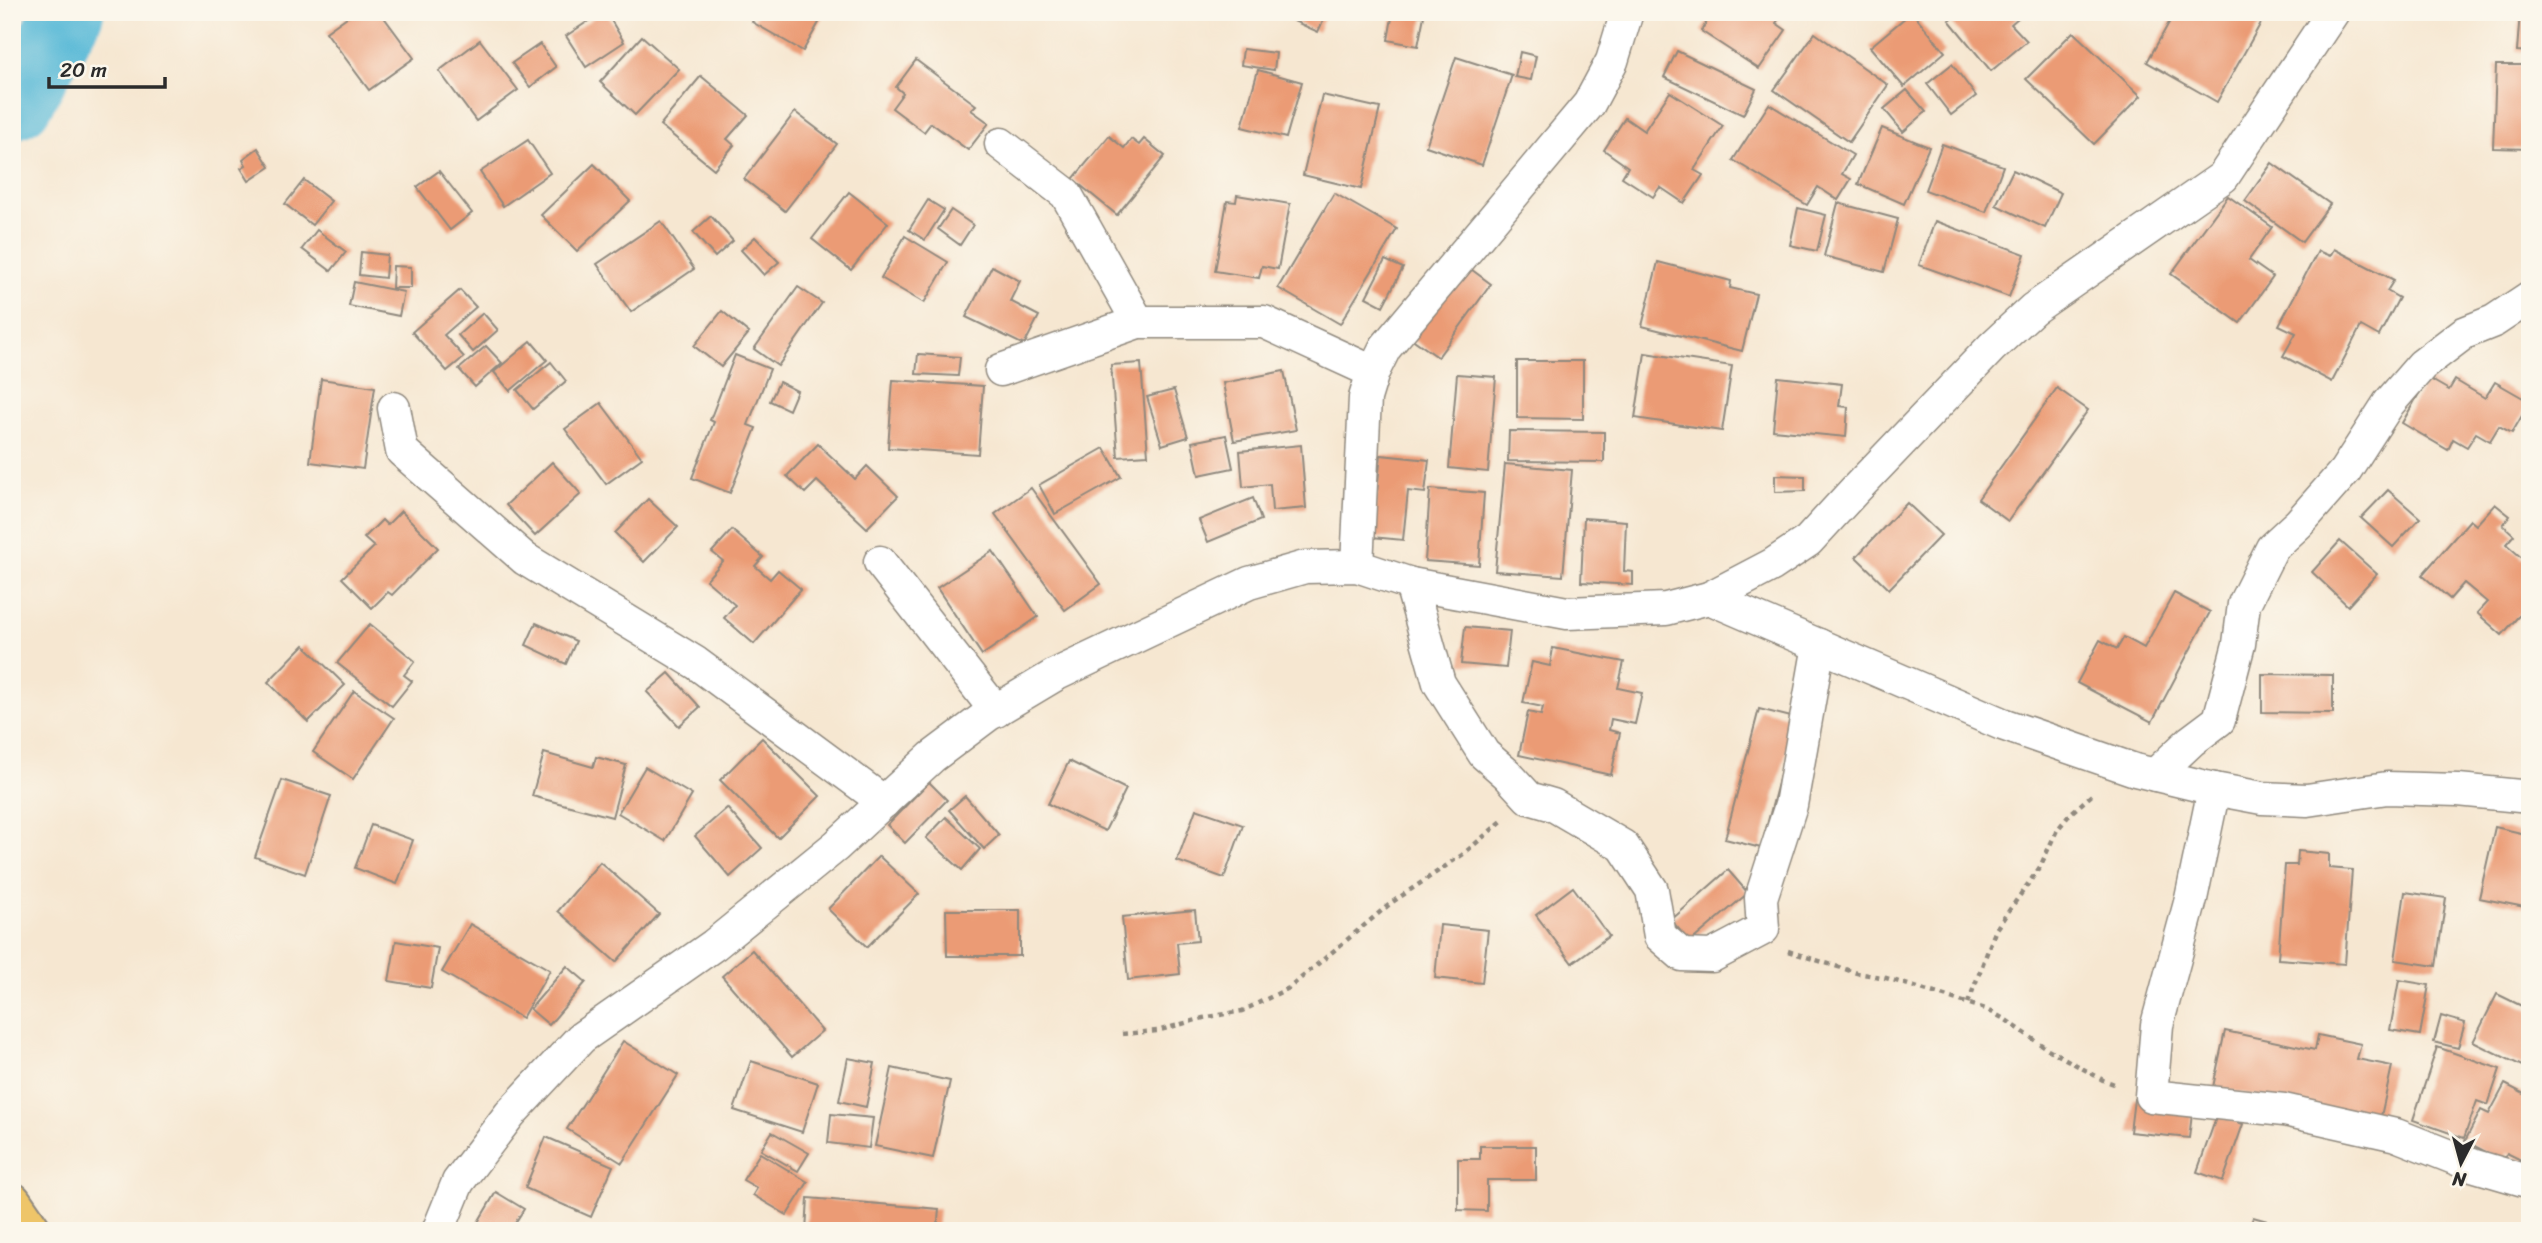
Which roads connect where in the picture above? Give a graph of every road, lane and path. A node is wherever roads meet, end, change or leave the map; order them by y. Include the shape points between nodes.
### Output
1 (1627, 12) edge
2 (2333, 12) edge
3 (1001, 144) dead end
4 (2530, 297) edge
5 (1139, 323) junction
6 (1001, 370) dead end
7 (1373, 372) junction
8 (394, 408) dead end
9 (880, 562) dead end
10 (1357, 566) junction
11 (1411, 584) junction
12 (1709, 598) junction
13 (1819, 645) junction
14 (996, 711) junction
15 (2145, 772) junction
16 (2214, 789) junction
17 (2530, 797) edge
18 (1529, 798) junction
19 (884, 802) junction
20 (1763, 929) junction
21 (1968, 1003) junction
22 (1122, 1034) dead end
23 (2151, 1096) junction
24 (2530, 1182) edge
25 (12, 1202) edge
26 (32, 1231) edge
27 (438, 1231) edge

1 - 7 street via 1612,61 1589,104 1385,348
2 - 12 street via 2223,177 2033,309 1808,541
3 - 5 street via 1066,194
4 - 15 street via 2494,321 2464,333 2422,365 2389,402 2345,471 2272,548 2244,604 2239,644 2219,720
5 - 6 street
5 - 7 street via 1264,321
7 - 10 street via 1365,398
8 - 19 street via 402,451 525,559 696,663
9 - 14 street
10 - 11 street
10 - 14 street via 1305,567 1249,583 1055,675
11 - 12 street via 1567,613 1666,609
11 - 18 street via 1439,683 1484,754
12 - 13 street
13 - 15 street via 2002,724
13 - 20 street via 1791,805 1761,898
14 - 19 street via 932,757
15 - 16 street
15 - 21 path via 2095,792 2057,830 2040,867 1996,929
16 - 17 street via 2308,800 2387,788
16 - 23 street via 2157,1025
18 - 20 street via 1553,805 1623,846 1652,890 1660,936 1682,955 1712,956
18 - 22 path via 1462,855 1391,902 1289,988 1242,1011 1157,1031
19 - 27 street via 714,945 581,1038 510,1114 458,1182
20 - 21 path via 1774,947
21 - 23 path via 2006,1020 2103,1080
23 - 24 street via 2284,1110 2396,1135
25 - 26 highway

